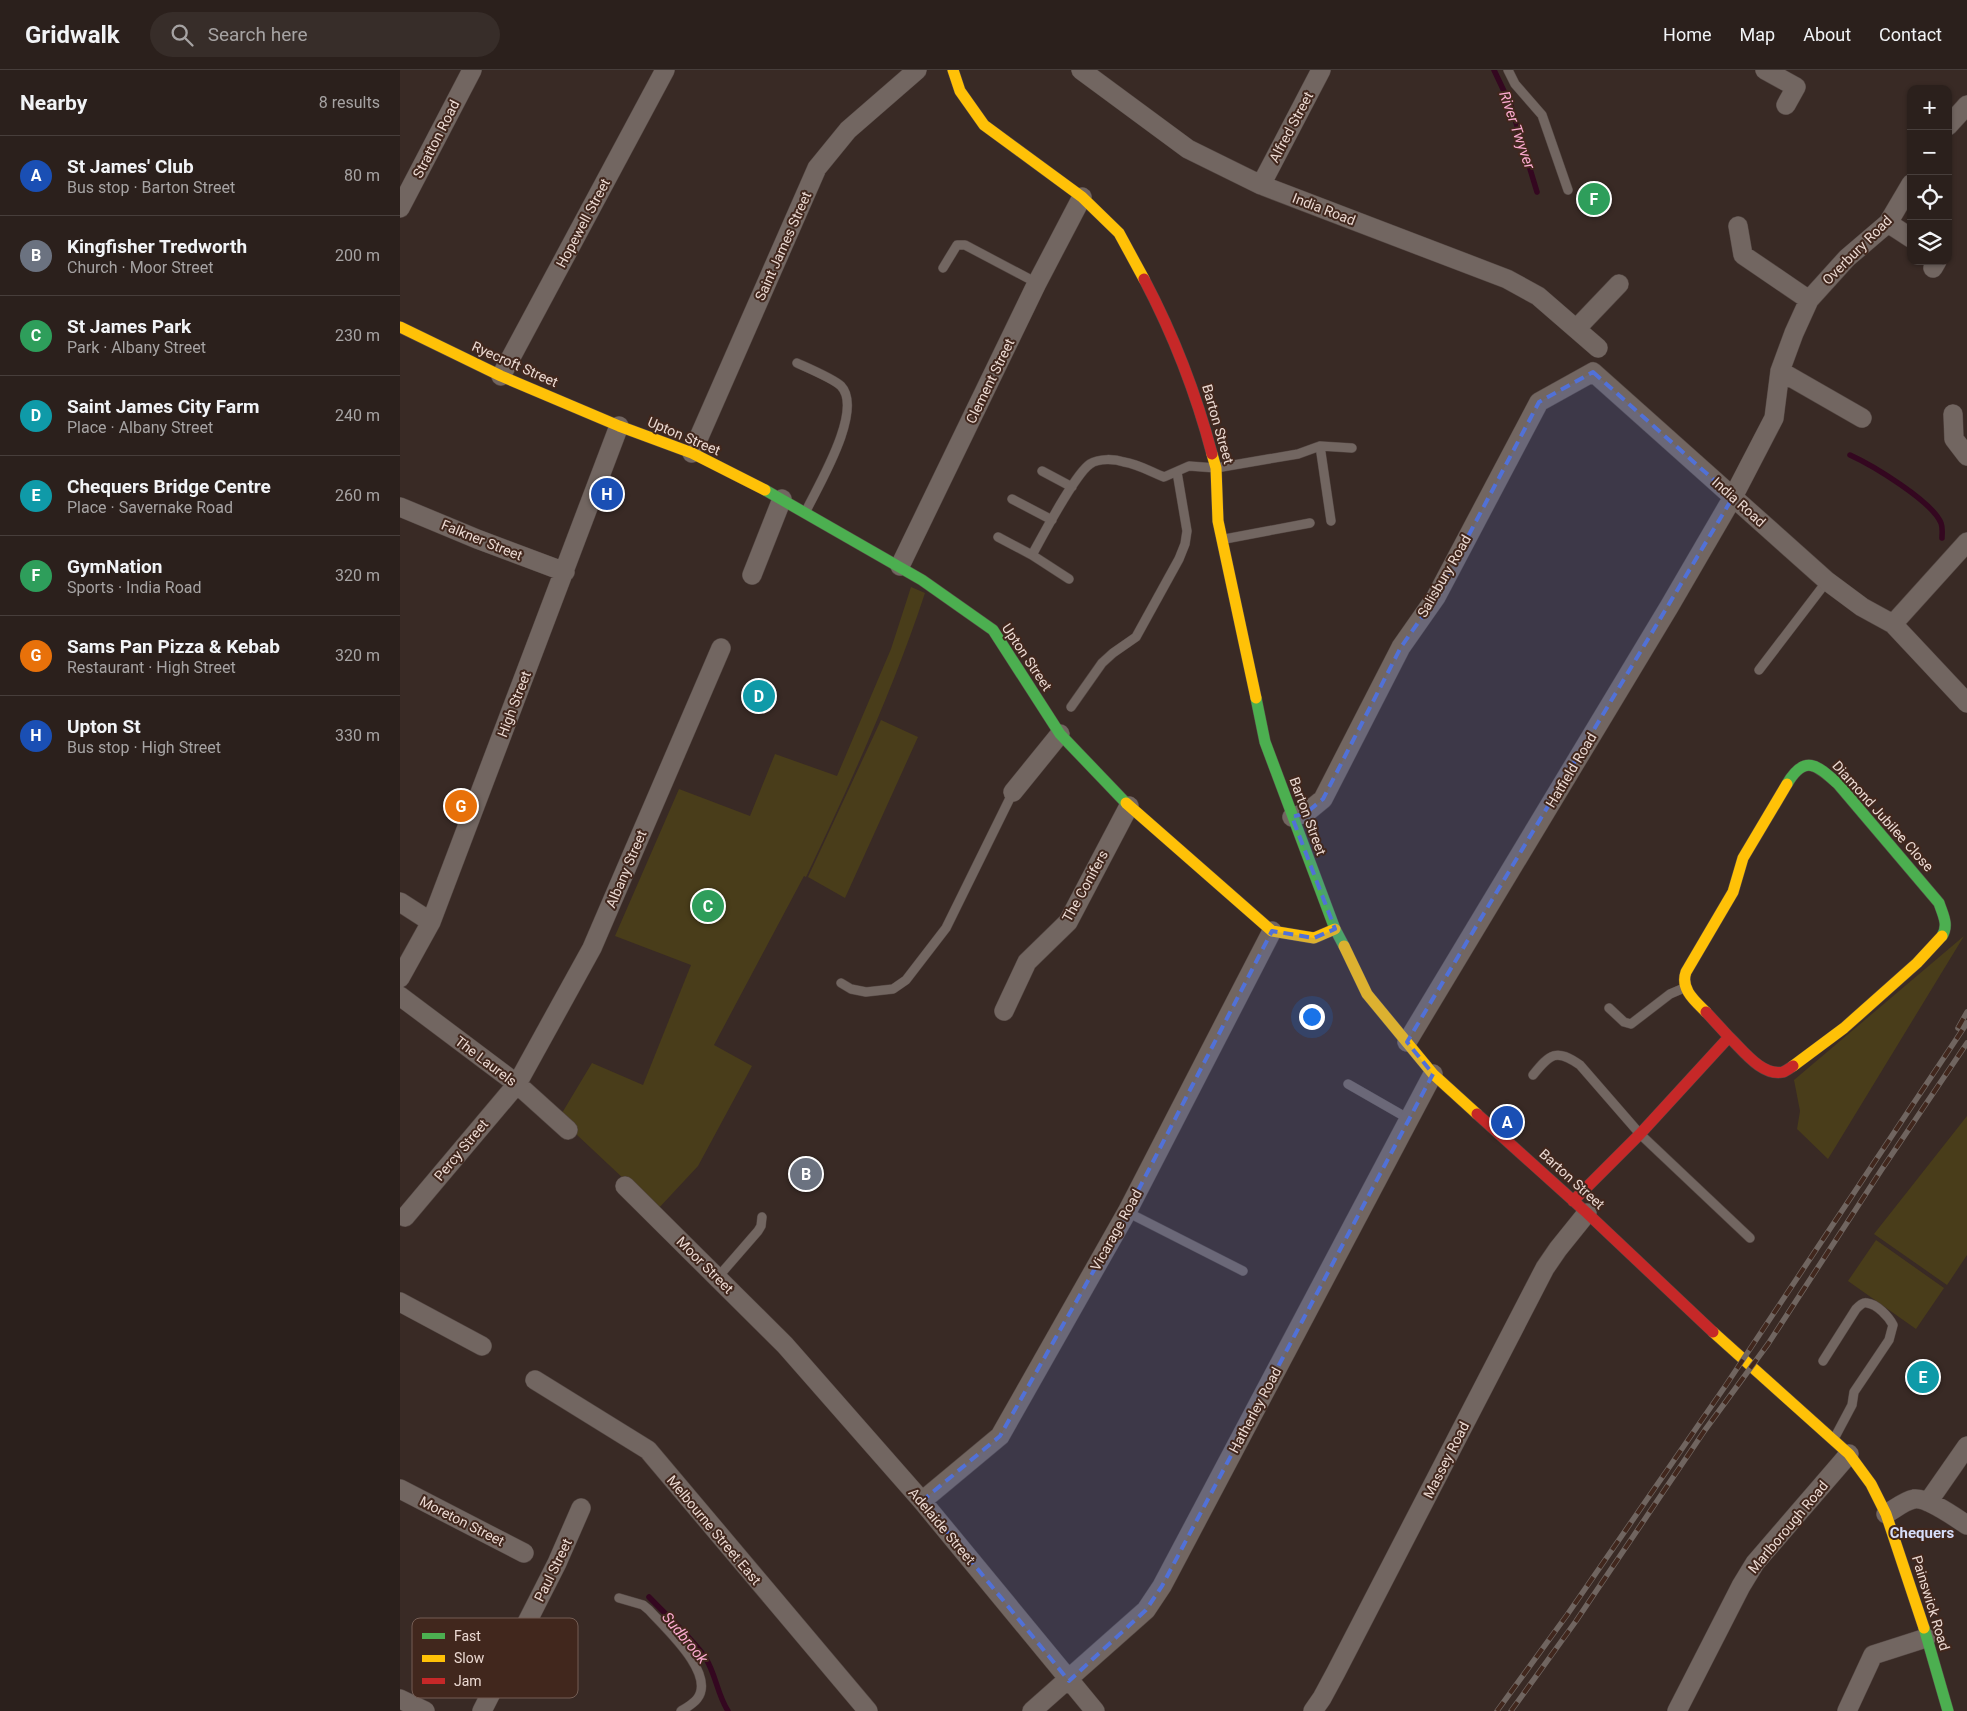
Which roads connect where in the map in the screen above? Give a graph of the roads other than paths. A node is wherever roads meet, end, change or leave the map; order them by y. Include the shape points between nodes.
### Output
1 (472, 70) edge
2 (665, 70) edge
3 (917, 70) edge
4 (953, 70) edge
5 (1081, 70) edge
6 (1320, 70) edge
7 (1508, 70) edge
8 (1765, 70) edge
9 (1786, 105) dead end
10 (1967, 105) edge
11 (1952, 122) edge
12 (1261, 185) junction
13 (1568, 190) dead end
14 (1907, 191) edge
15 (1082, 197) junction
16 (400, 208) edge
17 (1888, 223) junction
18 (1738, 226) dead end
19 (1907, 235) edge
20 (943, 268) dead end
21 (1038, 283) junction
22 (1619, 284) dead end
23 (1809, 300) junction
24 (400, 327) edge
25 (1576, 328) junction
26 (1598, 348) dead end
27 (797, 362) dead end
28 (1780, 371) junction
29 (1593, 372) joint
30 (501, 376) junction
31 (1953, 414) dead end
32 (1862, 418) dead end
33 (619, 426) junction
34 (1320, 446) junction
35 (1352, 448) dead end
36 (692, 453) junction
37 (1967, 456) edge
38 (1216, 468) junction
39 (1042, 472) dead end
40 (1177, 472) junction
41 (1072, 487) junction
42 (1733, 497) junction
43 (782, 499) junction
44 (1012, 499) dead end
45 (400, 506) edge
46 (805, 512) junction
47 (1052, 520) junction
48 (1331, 521) dead end
49 (1310, 523) dead end
50 (998, 538) dead end
51 (1222, 539) junction
52 (1967, 542) edge
53 (1032, 556) junction
54 (900, 566) junction
55 (565, 572) junction
56 (752, 575) dead end
57 (1069, 580) dead end
58 (1827, 581) junction
59 (1893, 624) junction
60 (721, 648) dead end
61 (1759, 670) dead end
62 (1967, 703) edge
63 (1071, 707) dead end
64 (1060, 734) junction
65 (1013, 792) joint
66 (1128, 806) junction
67 (1292, 817) junction
68 (400, 902) edge
69 (431, 922) junction
70 (1335, 929) junction
71 (1272, 931) junction
72 (400, 978) edge
73 (840, 983) dead end
74 (1685, 986) junction
75 (400, 996) edge
76 (1609, 1008) dead end
77 (1004, 1011) dead end
78 (1729, 1037) junction
79 (1407, 1042) junction
80 (1433, 1074) junction
81 (1533, 1075) dead end
82 (517, 1084) junction
83 (1348, 1084) dead end
84 (1410, 1119) junction
85 (568, 1130) dead end
86 (1640, 1134) junction
87 (625, 1186) dead end
88 (1580, 1207) junction
89 (1127, 1212) junction
90 (405, 1217) dead end
91 (762, 1217) dead end
92 (1750, 1238) dead end
93 (1243, 1271) dead end
94 (718, 1276) junction
95 (400, 1302) edge
96 (785, 1345) joint
97 (482, 1346) dead end
98 (1823, 1360) dead end
99 (534, 1380) dead end
100 (1834, 1439) junction
101 (1967, 1446) edge
102 (1849, 1454) junction
103 (400, 1489) edge
104 (922, 1501) junction
105 (1928, 1502) junction
106 (581, 1508) dead end
107 (1886, 1514) junction
108 (1967, 1525) edge
109 (524, 1553) dead end
110 (619, 1598) dead end
111 (529, 1618) edge
112 (1926, 1638) junction
113 (1068, 1681) junction
114 (489, 1698) edge
115 (400, 1699) edge
116 (426, 1711) edge
117 (482, 1711) edge
118 (681, 1711) edge
119 (868, 1711) edge
120 (1032, 1711) edge
121 (1094, 1711) edge
122 (1313, 1711) edge
123 (1677, 1711) edge
124 (1847, 1711) edge
125 (1948, 1711) edge

1 - 16 street, Stratton Road
2 - 30 street, Hopewell Street
3 - 36 street, Saint James Street via 848,130 818,168
4 - 15 street, Barton Street via 960,91 984,125
5 - 12 street, India Road via 1188,149
6 - 12 street, Alfred Street
7 - 13 lane via 1515,84 1542,115
8 - 9 street via 1796,87
10 - 11 street
12 - 25 street, India Road via 1507,279 1538,296
14 - 17 street, Overbury Road
15 - 21 street, Clement Street
15 - 38 street, Barton Street via 1119,233 1166,321 1200,409
17 - 19 street
17 - 23 street, Overbury Road via 1847,258
18 - 23 street via 1743,255
20 - 21 lane via 957,245 965,245
21 - 54 street, Clement Street
22 - 25 street
23 - 28 street, Overbury Road
24 - 30 street, Ryecroft Street
25 - 26 street, India Road
27 - 46 lane via 840,385 846,394 847,404 838,446
28 - 32 street
28 - 42 street, Overbury Road via 1774,418
29 - 42 street, India Road
29 - 67 street, Salisbury Road via 1539,402 1436,597 1400,647 1323,799 1306,813
30 - 33 street, Ryecroft Street
31 - 37 street via 1954,439
33 - 36 street, Upton Street
33 - 55 street, High Street
34 - 35 lane
34 - 38 lane via 1298,454
34 - 48 lane
36 - 43 street, Upton Street
38 - 40 lane via 1189,466
38 - 51 street, Barton Street
39 - 41 lane
40 - 41 lane via 1164,478 1125,462 1098,461 1090,464
40 - 63 lane via 1187,531 1185,544 1136,637 1102,664
41 - 47 lane
42 - 58 street, India Road
42 - 79 street, Hatfield Road
43 - 46 street, Upton Street
43 - 56 street
44 - 47 lane
45 - 55 street, Falkner Street
46 - 54 street, Upton Street
47 - 53 lane
49 - 51 lane
50 - 53 lane
51 - 67 street, Barton Street via 1265,742
52 - 59 street
53 - 57 lane
54 - 64 street, Upton Street via 993,630
55 - 69 street, High Street
58 - 59 street, India Road via 1862,607
58 - 61 lane
59 - 62 street, India Road
60 - 82 street, Albany Street via 592,948
64 - 65 street
64 - 66 street, Upton Street
65 - 73 lane via 946,928 906,980 893,989 866,992
66 - 71 street, Upton Street
66 - 77 street, The Conifers via 1068,922 1026,962
67 - 70 street, Barton Street
68 - 69 street
69 - 72 street, High Street
70 - 71 street via 1314,938
70 - 79 street, Barton Street via 1367,994
71 - 89 street, Vicarage Road
74 - 76 lane via 1631,1024
74 - 78 street, Diamond Jubilee Close
74 - 78 street, Diamond Jubilee Close via 1686,972 1733,892 1743,858 1785,787 1801,767 1819,767 1838,784 1939,903 1946,930 1917,963 1844,1028 1784,1072 1771,1072 1760,1066
75 - 82 street, The Laurels
78 - 86 street
79 - 80 street, Barton Street
80 - 84 street, Hatherley Road
80 - 88 street, Barton Street
81 - 86 lane via 1554,1055 1569,1058 1580,1065
82 - 85 street, The Laurels
82 - 90 street, Percy Street
83 - 84 lane
84 - 113 street, Hatherley Road via 1162,1586 1146,1610
86 - 88 street
86 - 92 lane
87 - 94 street, Moor Street
88 - 100 street, Barton Street
88 - 122 street, Massey Road via 1341,1664
89 - 93 lane
89 - 104 street, Vicarage Road via 1000,1436
91 - 94 lane via 758,1231
94 - 96 street, Moor Street
95 - 97 street
96 - 104 street, Adelaide Street
98 - 100 lane via 1861,1304 1867,1303 1890,1318 1893,1324 1889,1340 1854,1392 1852,1405
99 - 119 street, Melbourne Street East via 648,1450
100 - 102 street, Barton Street
101 - 105 street
102 - 107 street, Painswick Road via 1871,1484
102 - 123 street, Marlborough Road via 1755,1563
103 - 109 street, Moreton Street
104 - 113 street, Adelaide Street
105 - 107 street via 1916,1498
105 - 108 street
106 - 111 street, Paul Street
107 - 112 street, Painswick Road
110 - 118 lane via 649,1610 692,1659 701,1690 697,1700
112 - 124 street via 1873,1655
112 - 125 street, Painswick Road
113 - 120 street, Hatherley Road
113 - 121 street, Adelaide Street
114 - 117 street, Paul Street
115 - 116 street

